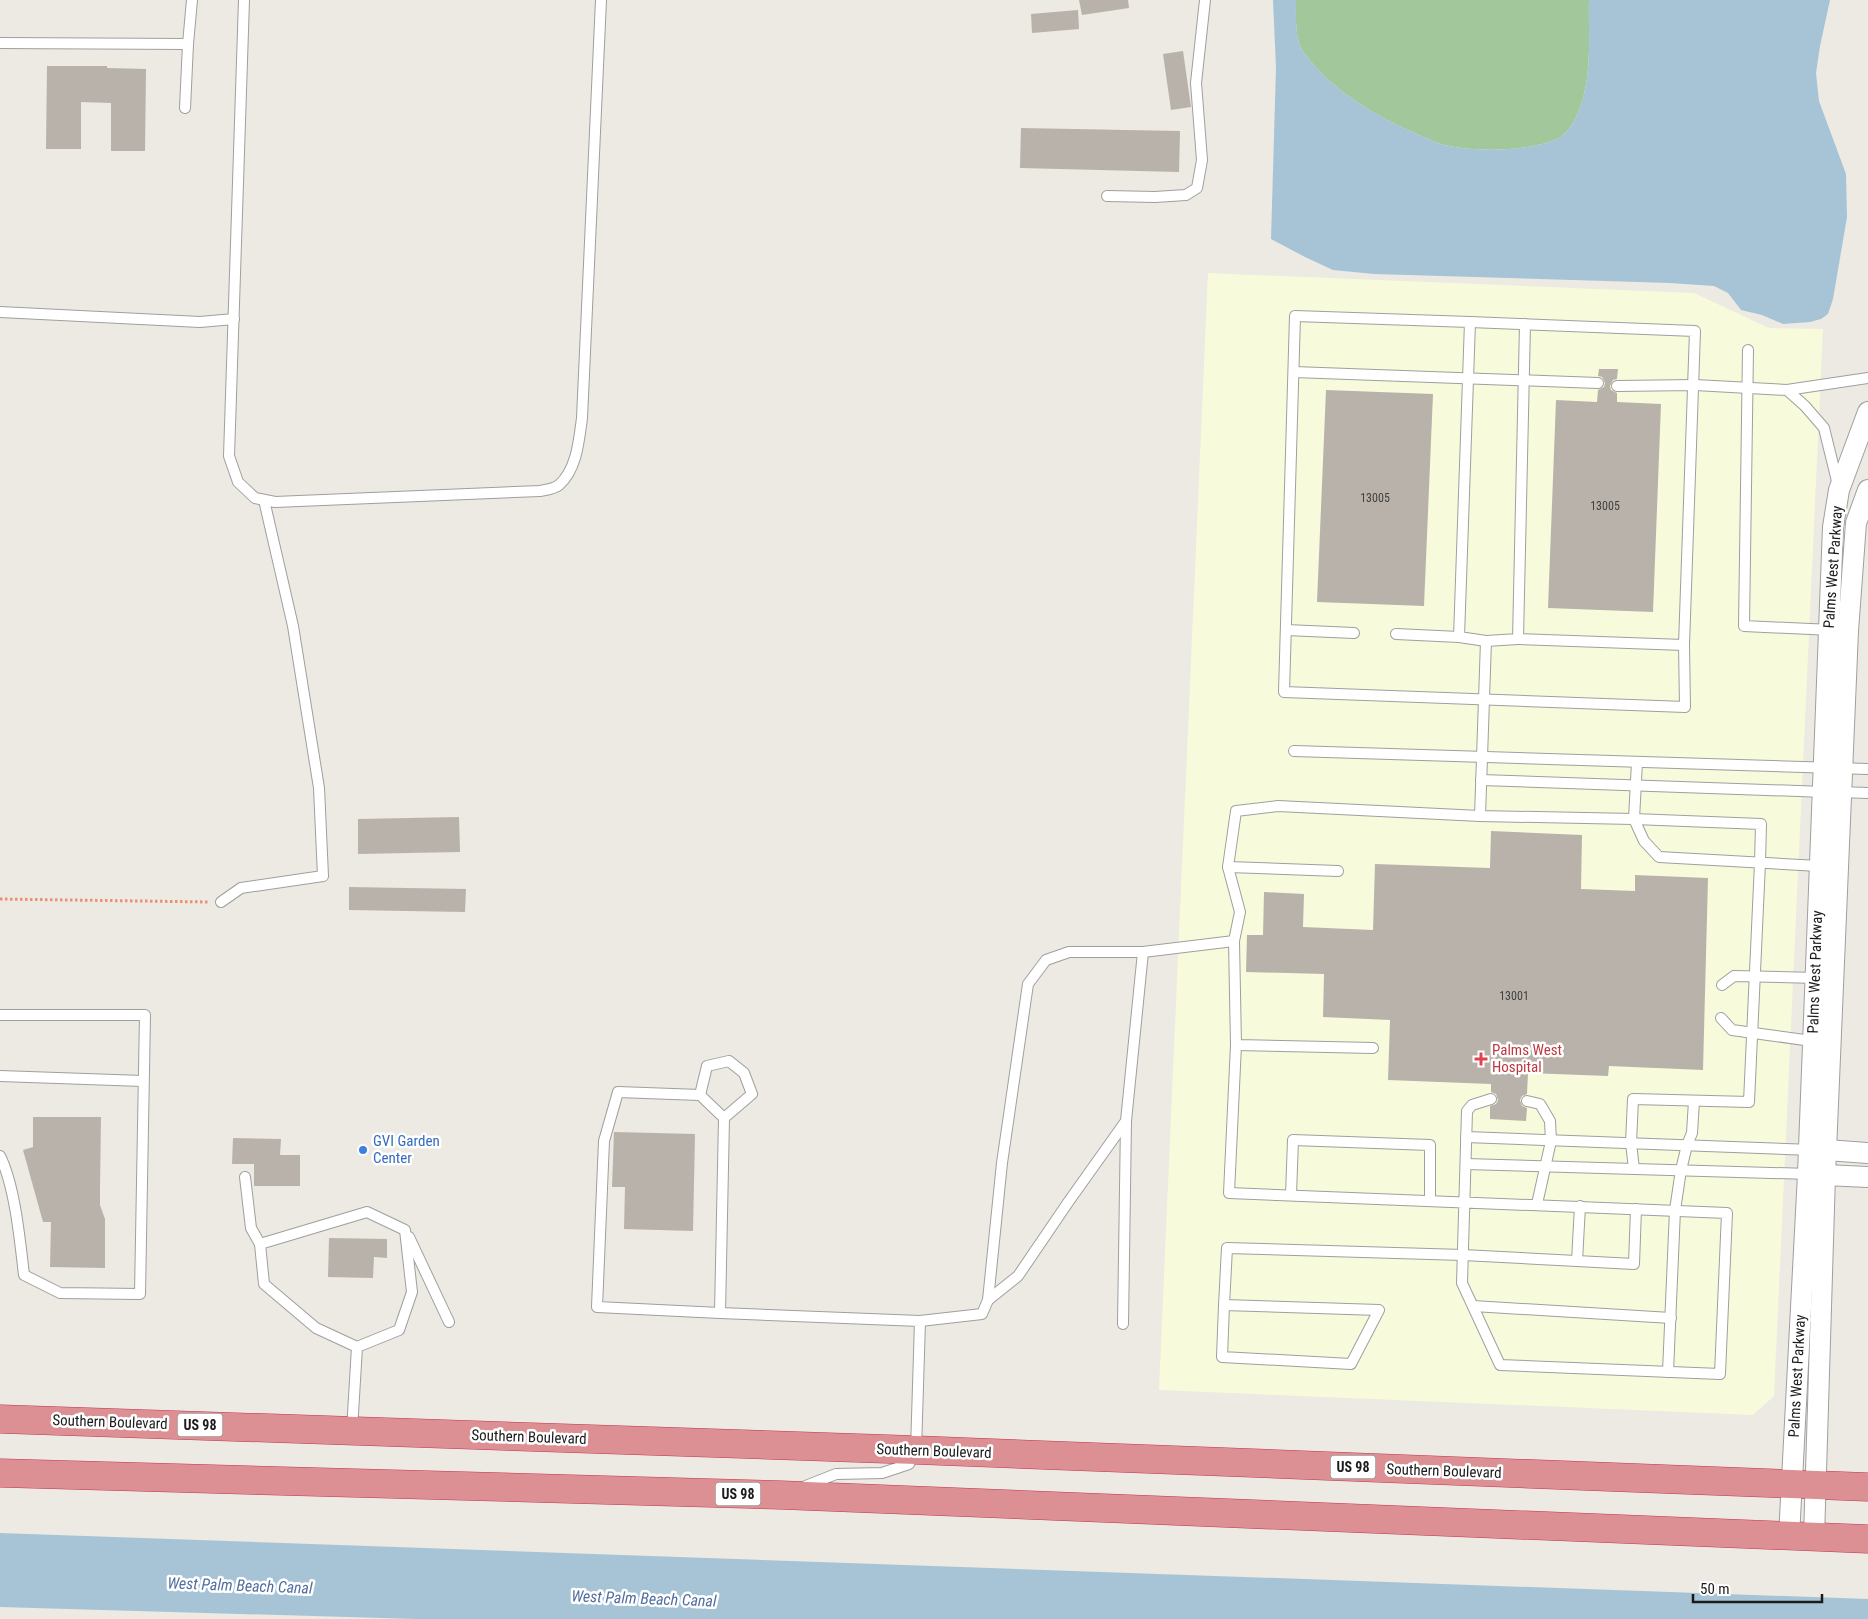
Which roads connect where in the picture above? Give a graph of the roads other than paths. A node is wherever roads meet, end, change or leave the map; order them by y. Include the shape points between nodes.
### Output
1 (192, 0) edge
2 (244, 0) edge
3 (601, 0) edge
4 (1205, 0) edge
5 (0, 43) edge
6 (188, 44) junction
7 (185, 108) dead end
8 (1107, 196) dead end
9 (0, 312) edge
10 (234, 319) junction
11 (1470, 322) junction
12 (1525, 324) junction
13 (1748, 350) dead end
14 (1294, 372) junction
15 (1468, 378) junction
16 (1868, 378) edge
17 (1523, 379) junction
18 (1598, 383) dead end
19 (1695, 385) junction
20 (1617, 386) dead end
21 (1748, 387) junction
22 (1787, 390) junction
23 (1868, 412) edge
24 (1839, 490) junction
25 (1868, 490) edge
26 (264, 500) junction
27 (1286, 630) junction
28 (1838, 631) junction
29 (1354, 633) dead end
30 (1396, 634) dead end
31 (1459, 637) junction
32 (1518, 639) junction
33 (1486, 641) junction
34 (1684, 645) junction
35 (1484, 698) junction
36 (1294, 751) dead end
37 (1482, 757) junction
38 (1637, 762) junction
39 (1823, 768) junction
40 (1843, 768) junction
41 (1868, 769) edge
42 (1481, 780) junction
43 (1637, 786) junction
44 (1831, 792) junction
45 (1868, 793) edge
46 (1480, 816) junction
47 (1634, 819) junction
48 (1760, 863) junction
49 (1819, 866) junction
50 (1228, 867) junction
51 (1338, 871) dead end
52 (221, 902) road end
53 (1234, 941) junction
54 (1143, 952) junction
55 (1755, 976) junction
56 (1824, 978) junction
57 (1722, 985) dead end
58 (0, 1015) edge
59 (1721, 1018) dead end
60 (1752, 1033) junction
61 (1812, 1041) junction
62 (1236, 1045) junction
63 (1373, 1048) dead end
64 (0, 1076) edge
65 (144, 1081) junction
66 (700, 1095) junction
67 (1491, 1099) dead end
68 (1527, 1101) dead end
69 (1694, 1101) junction
70 (724, 1118) junction
71 (1126, 1121) junction
72 (1466, 1138) junction
73 (1551, 1141) junction
74 (1631, 1143) junction
75 (1687, 1145) junction
76 (1817, 1150) junction
77 (1868, 1153) edge
78 (0, 1156) edge
79 (1466, 1164) junction
80 (1546, 1166) junction
81 (1634, 1169) junction
82 (1681, 1170) junction
83 (1817, 1174) junction
84 (245, 1177) dead end
85 (1868, 1177) edge
86 (1292, 1195) junction
87 (1430, 1200) junction
88 (1464, 1201) junction
89 (1537, 1204) junction
90 (1580, 1206) junction
91 (1636, 1209) junction
92 (1675, 1210) junction
93 (405, 1230) junction
94 (260, 1244) junction
95 (1463, 1255) junction
96 (1577, 1261) junction
97 (988, 1300) junction
98 (1224, 1305) junction
99 (1473, 1306) junction
100 (720, 1313) junction
101 (1671, 1318) junction
102 (920, 1321) junction
103 (450, 1322) dead end
104 (1122, 1324) dead end
105 (357, 1347) junction
106 (1668, 1372) junction
107 (0, 1419) edge
108 (352, 1431) junction
109 (916, 1450) junction
110 (0, 1473) edge
111 (1803, 1484) junction
112 (1868, 1486) edge
113 (781, 1495) junction
114 (1802, 1537) junction
115 (1868, 1539) edge

1 - 6 lane
2 - 10 lane
3 - 26 lane via 582,418 570,472 558,486 540,491
4 - 8 lane via 1196,83 1202,160 1197,188 1186,195
5 - 6 lane
6 - 7 lane
9 - 10 lane via 200,322
10 - 26 lane via 229,456 238,482 255,498
11 - 12 lane
11 - 14 lane via 1295,316
11 - 15 lane
12 - 17 lane
12 - 19 lane via 1695,331
13 - 21 lane
14 - 15 lane
14 - 27 lane
15 - 17 lane
15 - 31 lane
16 - 22 lane
17 - 18 lane
17 - 32 lane
19 - 20 lane
19 - 21 lane
19 - 34 lane
21 - 22 lane
21 - 28 lane via 1744,626
22 - 24 lane via 1824,428
23 - 24 street, Palms West Parkway
24 - 28 street, Palms West Parkway via 1833,527
25 - 28 street, Palms West Parkway via 1856,523
26 - 52 lane via 292,626 319,788 323,876 241,888
27 - 29 lane
27 - 35 lane via 1284,692
28 - 39 street, Palms West Parkway
28 - 40 street, Palms West Parkway
30 - 31 lane
31 - 33 lane
32 - 33 lane
32 - 34 lane
33 - 35 lane
34 - 35 lane via 1685,707
35 - 37 lane
36 - 37 lane
37 - 38 lane
37 - 42 lane
38 - 39 lane
38 - 43 lane
39 - 40 lane
39 - 44 street, Palms West Parkway
40 - 41 lane
40 - 44 street, Palms West Parkway
42 - 43 lane
42 - 46 lane
43 - 44 lane
43 - 47 lane
44 - 45 lane
44 - 49 street, Palms West Parkway
44 - 56 street, Palms West Parkway
46 - 47 lane
46 - 50 lane via 1278,806 1236,811
47 - 48 lane via 1644,841 1659,857
47 - 48 lane via 1761,824
48 - 49 lane
48 - 55 lane
49 - 56 street, Palms West Parkway
50 - 51 lane
50 - 53 lane via 1240,912
53 - 54 lane
53 - 62 lane
54 - 71 lane
54 - 97 lane via 1069,952 1046,960 1028,984 1002,1162
55 - 56 lane
55 - 57 lane via 1734,976
55 - 60 lane
56 - 61 street, Palms West Parkway
56 - 76 street, Palms West Parkway
58 - 65 lane via 144,1015
59 - 60 lane via 1732,1030
60 - 61 lane
60 - 69 lane via 1749,1102
61 - 76 street, Palms West Parkway
62 - 63 lane
62 - 86 lane via 1229,1193
64 - 65 lane
65 - 78 lane via 140,1294 60,1293 24,1275 8,1177
66 - 70 lane
66 - 70 lane via 707,1066 729,1061 744,1073 752,1094
66 - 100 lane via 618,1092 604,1142 597,1307
67 - 72 lane via 1472,1105 1467,1111
68 - 73 lane via 1540,1104 1546,1112
69 - 74 lane via 1633,1099
69 - 75 lane via 1692,1133
70 - 100 lane
71 - 97 lane via 1018,1276
71 - 104 lane
72 - 73 lane
72 - 79 lane
73 - 74 lane
73 - 80 lane
74 - 75 lane
74 - 81 lane
75 - 76 lane
75 - 82 lane
76 - 77 street
76 - 83 street, Palms West Parkway
79 - 80 lane
79 - 88 lane
80 - 81 lane
80 - 89 lane
81 - 82 lane
82 - 83 lane
82 - 92 lane
83 - 85 street
83 - 111 street, Palms West Parkway
84 - 94 lane via 251,1228
86 - 87 lane
86 - 87 lane via 1293,1140 1420,1144 1430,1145
87 - 88 lane
88 - 89 lane
88 - 95 lane
89 - 90 lane
90 - 91 lane
90 - 96 lane
91 - 92 lane
91 - 96 lane via 1634,1264
92 - 101 lane
92 - 106 lane via 1727,1213 1720,1374
93 - 94 lane via 367,1212
93 - 103 lane
93 - 105 lane via 412,1292 399,1330
94 - 105 lane via 264,1284 316,1328
95 - 96 lane
95 - 98 lane via 1227,1248
95 - 99 lane via 1462,1284
97 - 102 lane via 982,1314
98 - 98 lane via 1253,1306 1379,1310 1350,1364 1222,1357
99 - 101 lane
99 - 106 lane via 1500,1365
100 - 102 lane
101 - 106 lane
102 - 109 lane
105 - 108 lane
107 - 108 highway, Southern Boulevard / US 98
108 - 109 highway, Southern Boulevard / US 98
109 - 111 highway, Southern Boulevard / US 98
109 - 113 lane via 909,1464 882,1473 836,1474
110 - 113 highway, US 98
111 - 112 highway, Southern Boulevard / US 98
111 - 114 street, Palms West Parkway
113 - 114 highway, US 98
114 - 115 highway, US 98

